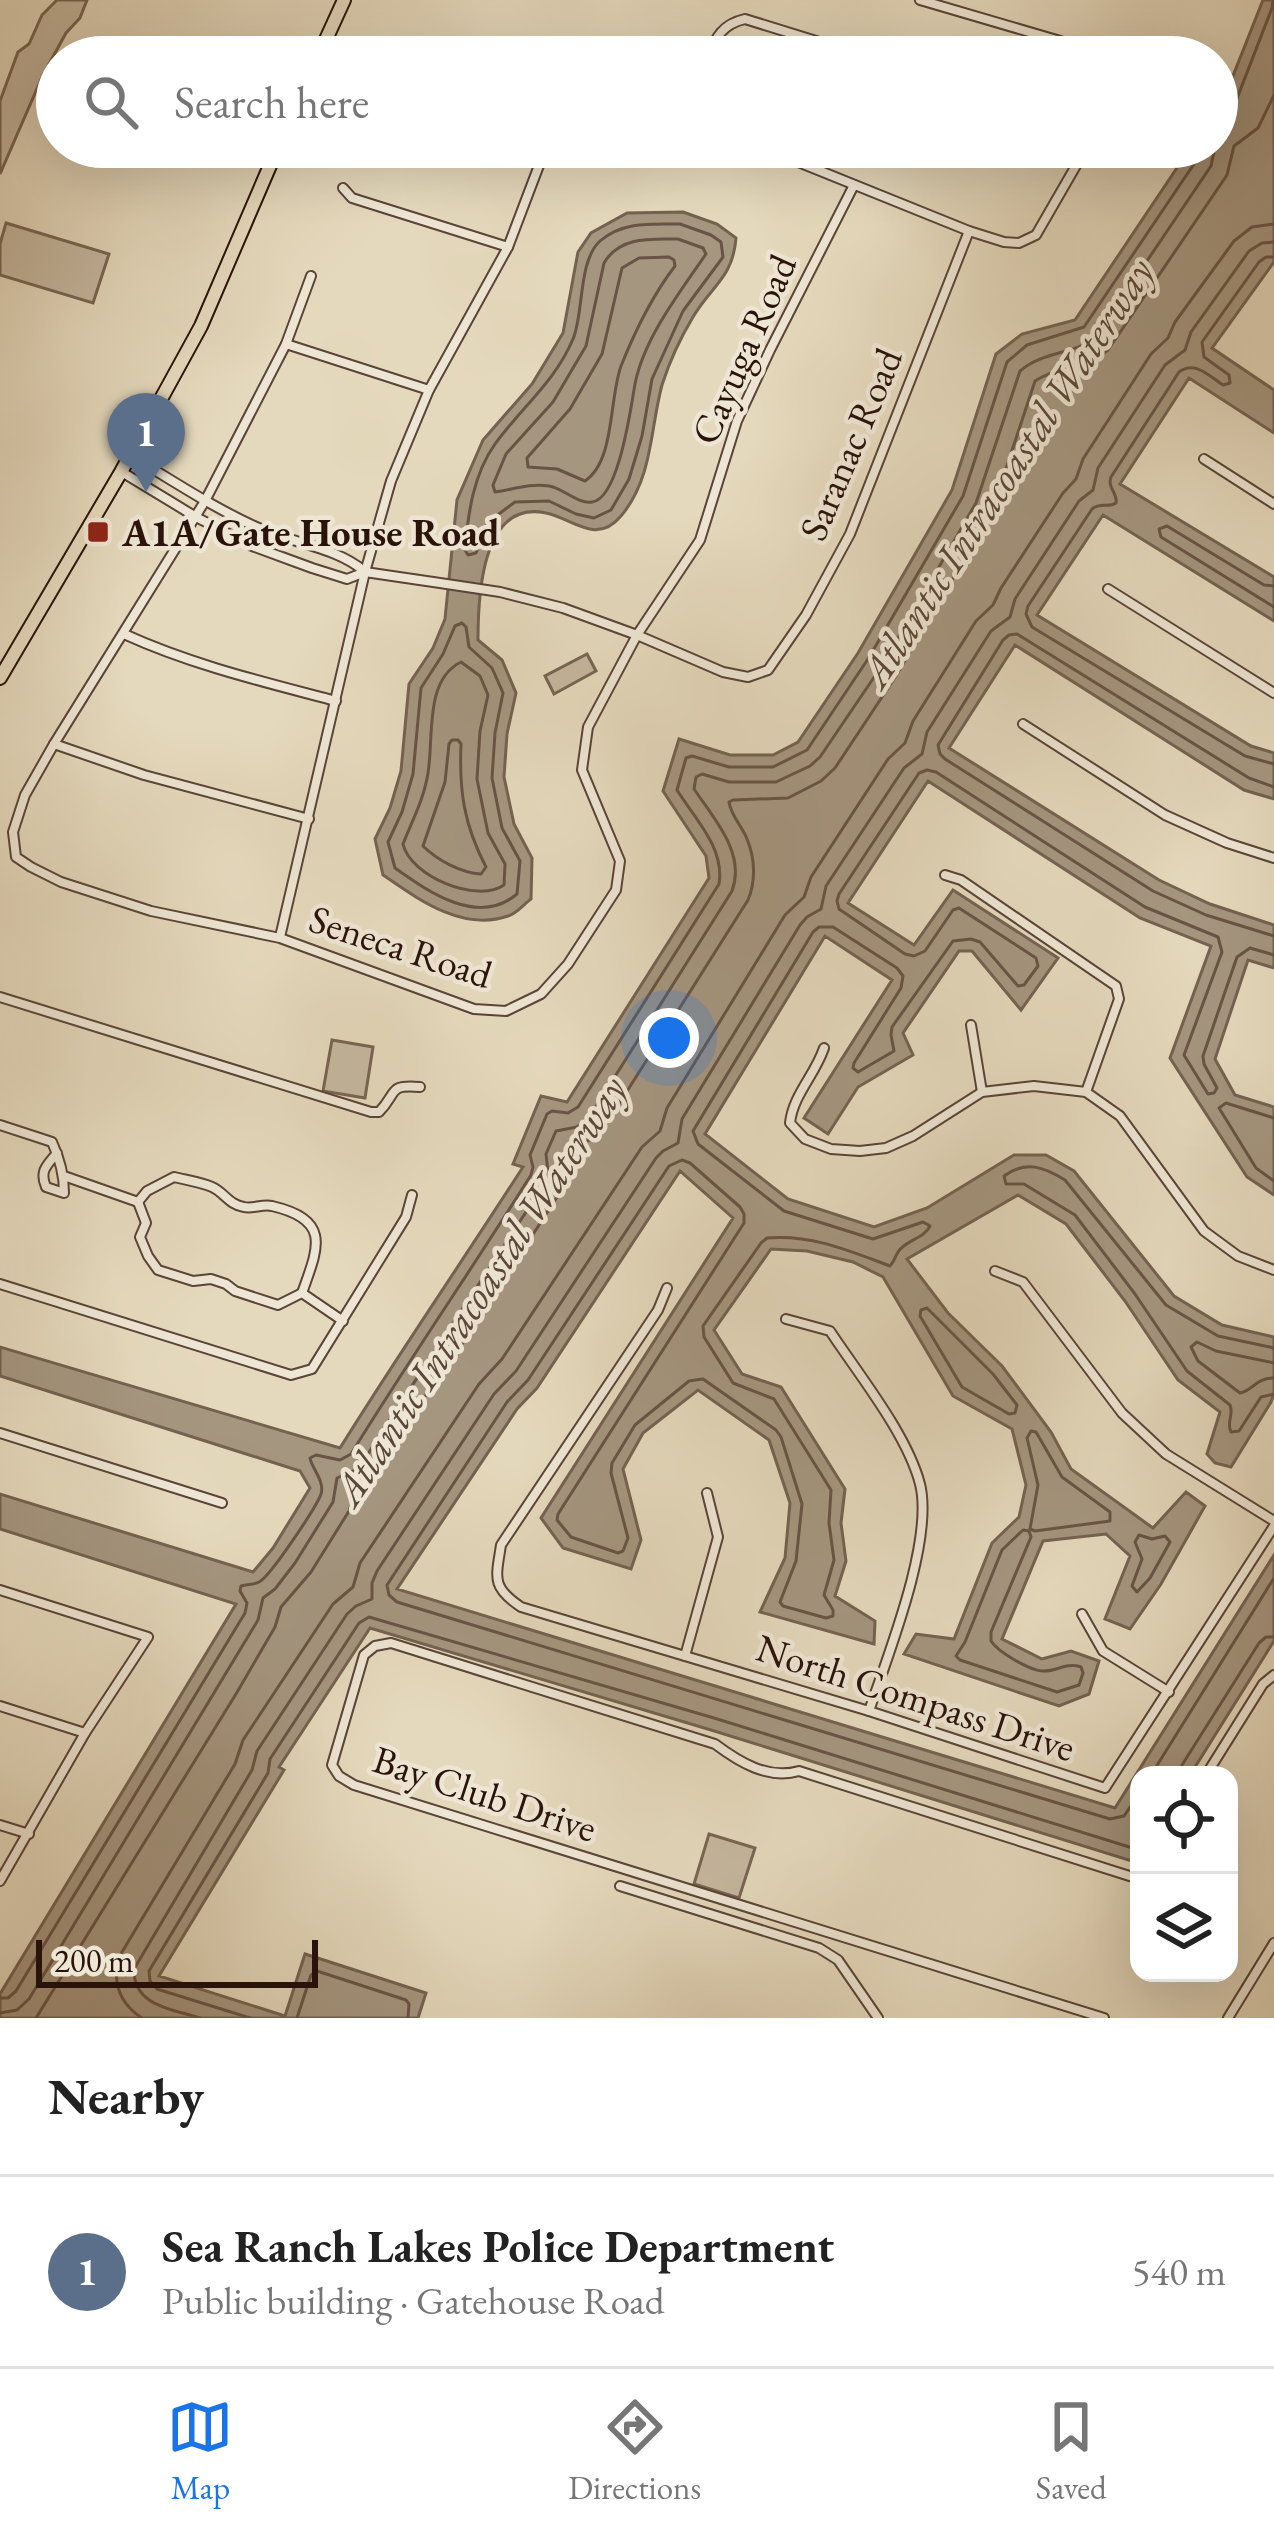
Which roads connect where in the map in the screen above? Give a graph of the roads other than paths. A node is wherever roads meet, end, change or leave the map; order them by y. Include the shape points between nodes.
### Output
1 (344, 0) edge
2 (920, 0) edge
3 (328, 36) edge
4 (718, 36) edge
5 (798, 36) edge
6 (1043, 36) edge
7 (269, 168) edge
8 (538, 168) edge
9 (808, 168) edge
10 (1076, 168) edge
11 (854, 185) junction
12 (343, 188) dead end
13 (969, 231) junction
14 (508, 247) junction
15 (311, 276) dead end
16 (286, 344) junction
17 (429, 390) junction
18 (130, 455) junction
19 (1204, 459) dead end
20 (121, 472) junction
21 (205, 501) junction
22 (1274, 504) edge
23 (196, 518) junction
24 (365, 572) junction
25 (1108, 589) dead end
26 (124, 634) junction
27 (637, 634) junction
28 (0, 678) edge
29 (1274, 693) edge
30 (336, 701) junction
31 (1023, 724) dead end
32 (54, 744) junction
33 (308, 819) junction
34 (1274, 858) edge
35 (945, 875) dead end
36 (280, 938) junction
37 (0, 997) edge
38 (970, 1025) dead end
39 (824, 1048) dead end
40 (420, 1087) dead end
41 (982, 1092) junction
42 (1086, 1092) junction
43 (0, 1125) edge
44 (57, 1153) junction
45 (64, 1176) junction
46 (412, 1195) dead end
47 (138, 1202) junction
48 (1274, 1270) edge
49 (995, 1271) dead end
50 (0, 1285) edge
51 (668, 1288) dead end
52 (302, 1293) junction
53 (786, 1319) dead end
54 (343, 1322) junction
55 (0, 1433) edge
56 (706, 1493) dead end
57 (222, 1503) dead end
58 (1274, 1524) edge
59 (0, 1590) edge
60 (1082, 1614) dead end
61 (685, 1656) junction
62 (1274, 1675) edge
63 (1169, 1692) junction
64 (0, 1706) edge
65 (869, 1711) junction
66 (86, 1733) junction
67 (1213, 1766) edge
68 (0, 1825) edge
69 (29, 1834) junction
70 (1130, 1876) edge
71 (0, 1881) edge
72 (620, 1886) dead end
73 (1274, 1943) edge
74 (878, 2018) edge
75 (1104, 2018) edge
76 (1228, 2018) edge

1 - 3 main road
2 - 6 street
4 - 5 street via 745,20
7 - 18 main road via 201,326
8 - 14 street
9 - 11 street
10 - 13 street via 1036,235 1019,243
11 - 13 street
11 - 27 street, Cayuga Road via 737,421 700,540
12 - 14 street via 352,198
13 - 27 street, Saranac Road via 850,534 768,670 748,677 723,672
14 - 17 street
15 - 16 street
16 - 17 street
16 - 21 street
17 - 24 street
18 - 20 main road
18 - 21 street
19 - 22 street
20 - 23 street
20 - 28 main road
21 - 23 street
21 - 24 street
23 - 24 street via 312,568 347,579
23 - 26 street
24 - 27 street via 500,592
24 - 30 street, Seneca Road
25 - 29 street
26 - 30 street
26 - 32 street
27 - 36 street, Seneca Road via 588,727 582,770 620,861 616,890 541,994 506,1011 474,1009
30 - 33 street, Seneca Road
31 - 34 street via 1165,815
32 - 33 street
32 - 36 street via 19,814 16,856 61,882 151,911
33 - 36 street, Seneca Road
35 - 42 street via 1115,986 1119,999
37 - 40 street via 370,1112 379,1112 400,1085
38 - 41 street
39 - 41 street via 790,1123 831,1149 886,1148
41 - 42 street
42 - 48 street via 1120,1116 1204,1231
43 - 44 street via 52,1142
44 - 45 street
44 - 45 street via 42,1177 64,1193
45 - 47 street
46 - 54 street
47 - 52 street via 146,1223 140,1238 158,1270 211,1279 278,1305
47 - 52 street via 174,1177 217,1188 246,1208 267,1204 304,1217 318,1249
49 - 58 street via 1023,1282 1122,1413 1166,1454
50 - 54 street via 291,1375 312,1369
51 - 61 street, North Compass Drive via 501,1544 496,1575 503,1595 521,1607
52 - 54 street
53 - 65 street via 830,1331 903,1444 921,1487 921,1538
55 - 57 street
56 - 61 street via 718,1537
58 - 63 street, North Compass Drive
59 - 66 street via 148,1637
60 - 63 street via 1103,1652
61 - 65 street, North Compass Drive
62 - 67 street
63 - 65 street, North Compass Drive via 1105,1788
64 - 66 street
66 - 69 street
68 - 69 street
69 - 71 street
70 - 75 street, Bay Club Drive via 799,1771 740,1763 715,1744 391,1643 364,1654 332,1765 354,1785
72 - 74 street via 819,1948 851,1975
73 - 76 street

